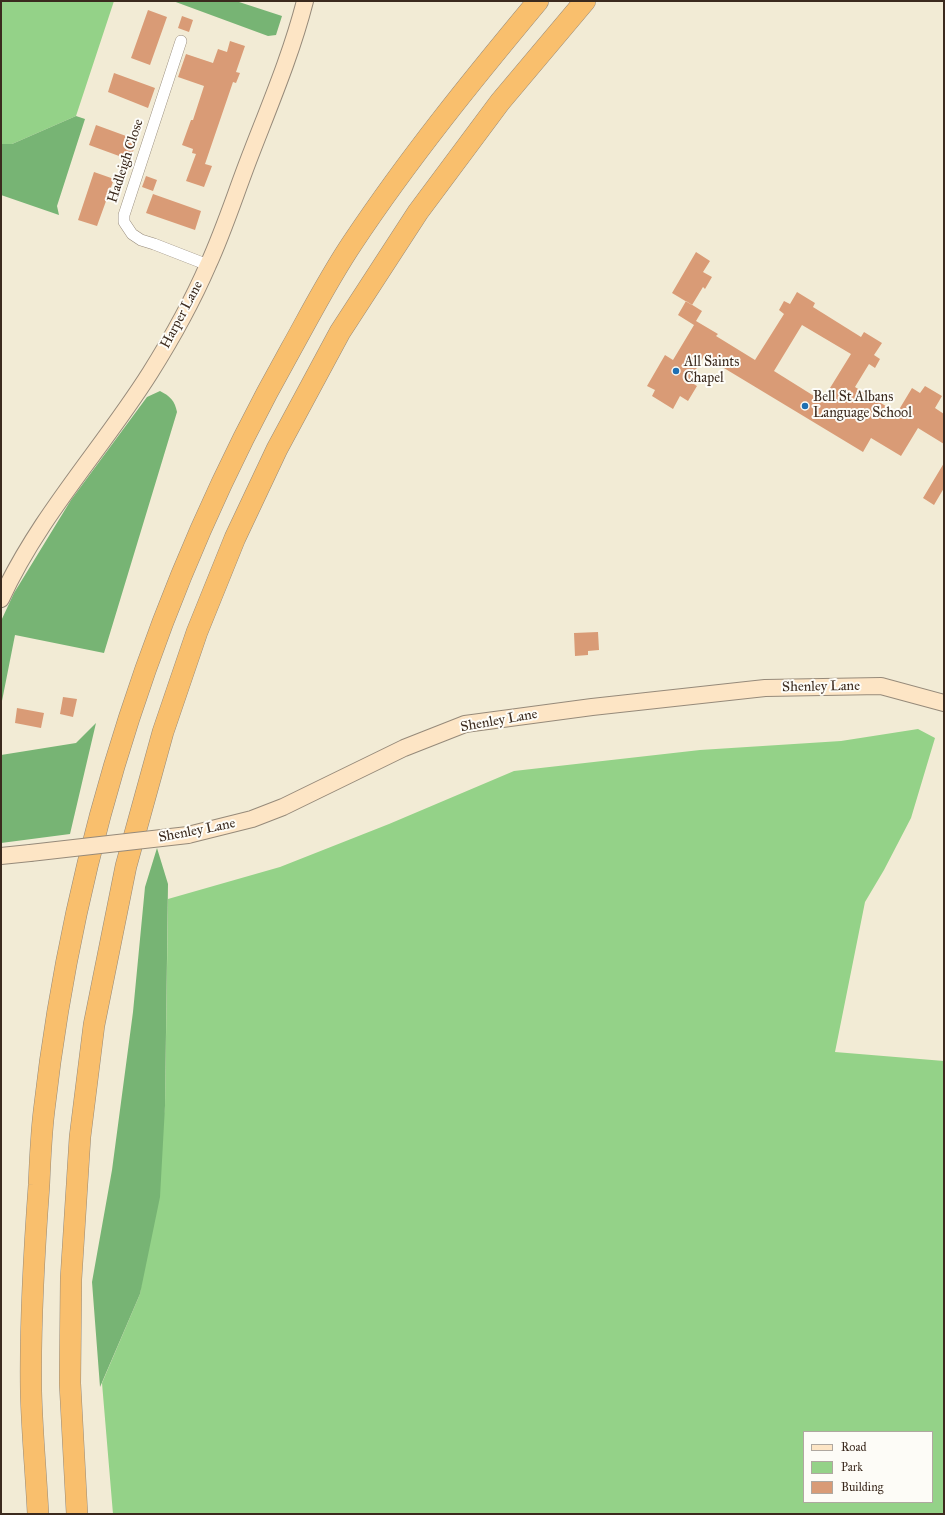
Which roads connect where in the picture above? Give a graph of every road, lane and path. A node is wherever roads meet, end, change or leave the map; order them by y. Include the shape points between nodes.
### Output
1 (305, 1) edge
2 (538, 1) edge
3 (585, 1) edge
4 (181, 41) dead end
5 (208, 265) junction
6 (1, 599) edge
7 (944, 703) edge
8 (1, 856) edge
9 (38, 1514) edge
10 (77, 1514) edge

1 - 5 main road, Harper Lane via 275,91
2 - 9 highway via 477,74 406,166 350,246 261,402 228,469 150,654 101,813 76,912 59,1002 44,1113 33,1255 32,1377
3 - 10 highway via 500,102 418,212 340,332 277,449 235,538 197,632 163,732 126,866 94,1025 80,1137 70,1279 70,1383
4 - 5 street, Hadleigh Close via 124,215 124,222 140,240
5 - 6 main road, Harper Lane via 175,331 149,374 34,537
7 - 8 main road, Shenley Lane, bridge via 881,686 765,688 465,724 404,748 283,808 252,819 188,835

